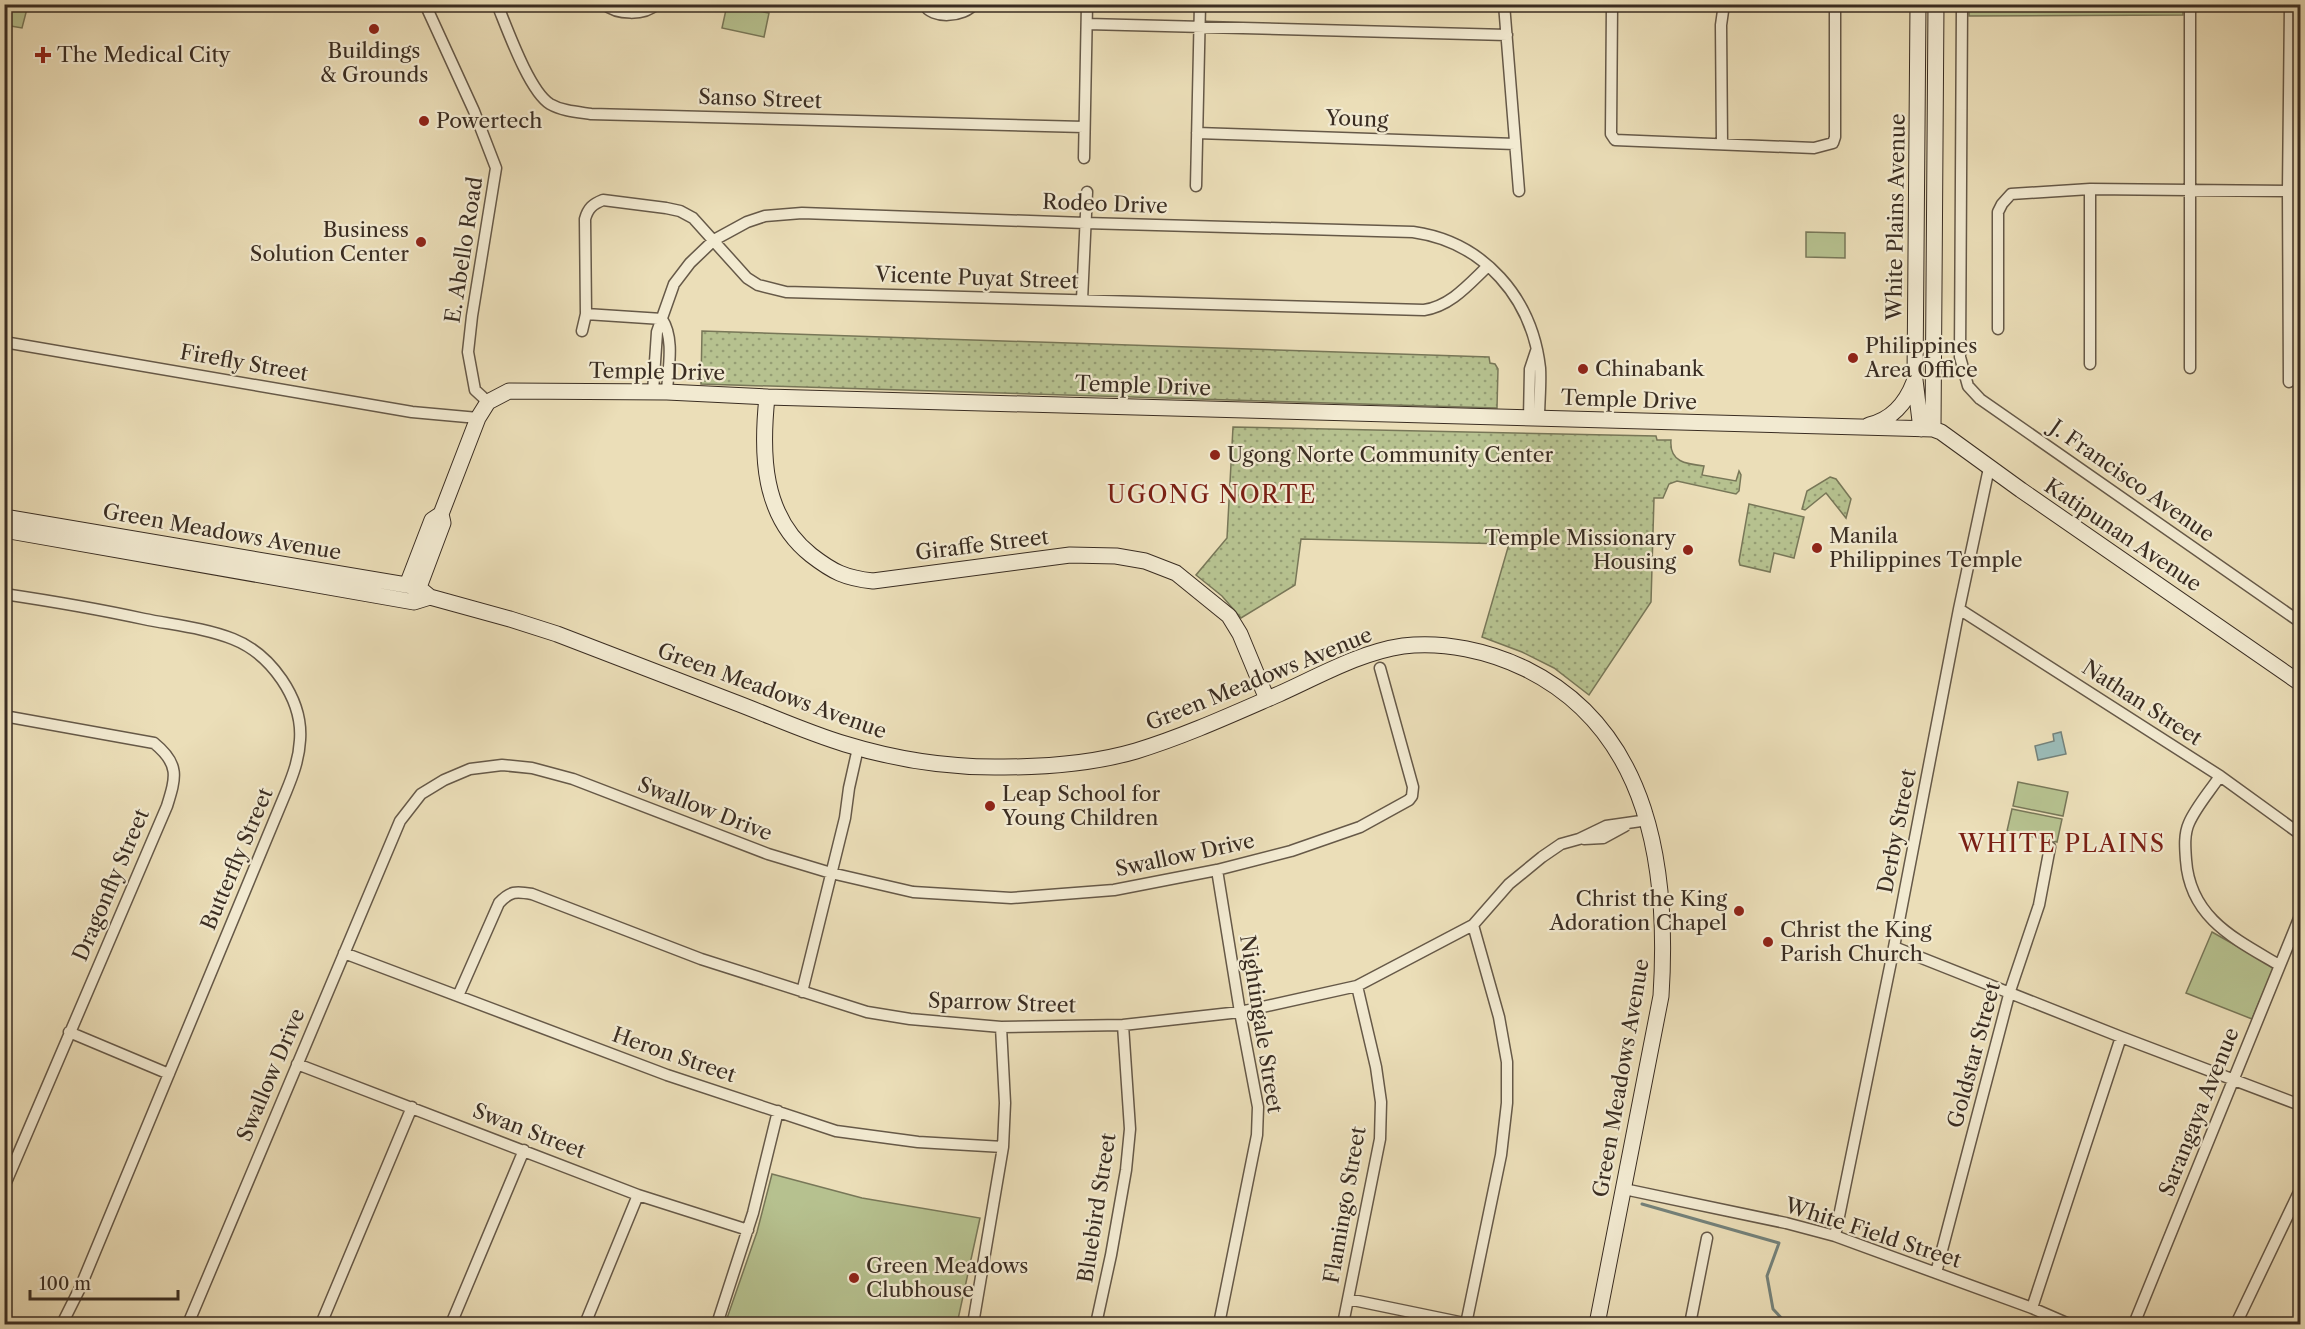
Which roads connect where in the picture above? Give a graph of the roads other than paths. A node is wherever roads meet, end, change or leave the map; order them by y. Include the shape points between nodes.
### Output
1 (425, 4) edge
2 (496, 4) edge
3 (604, 4) edge
4 (657, 4) edge
5 (924, 4) edge
6 (974, 4) edge
7 (1087, 4) edge
8 (1200, 4) edge
9 (1504, 4) edge
10 (1612, 4) edge
11 (1724, 4) edge
12 (1835, 4) edge
13 (1918, 4) edge
14 (1936, 4) edge
15 (1962, 4) edge
16 (2190, 4) edge
17 (2290, 4) edge
18 (1087, 24) junction
19 (1199, 27) junction
20 (1507, 35) junction
21 (1919, 61) junction
22 (1936, 61) junction
23 (1084, 128) junction
24 (1197, 134) junction
25 (1515, 144) junction
26 (1722, 144) junction
27 (1084, 158) dead end
28 (1196, 186) dead end
29 (2090, 189) junction
30 (2189, 190) junction
31 (1519, 191) dead end
32 (2288, 191) junction
33 (2301, 191) edge
34 (1087, 192) dead end
35 (1085, 223) junction
36 (714, 240) junction
37 (1488, 266) junction
38 (1082, 300) junction
39 (586, 314) junction
40 (662, 319) junction
41 (1998, 329) dead end
42 (582, 331) dead end
43 (4, 342) edge
44 (2090, 364) dead end
45 (2190, 368) dead end
46 (1915, 380) junction
47 (2289, 382) dead end
48 (660, 392) junction
49 (767, 397) junction
50 (488, 402) junction
51 (478, 418) junction
52 (1534, 419) junction
53 (1857, 428) junction
54 (1927, 429) junction
55 (1989, 468) junction
56 (4, 517) edge
57 (4, 530) edge
58 (171, 552) junction
59 (417, 593) junction
60 (4, 594) edge
61 (1959, 609) junction
62 (2301, 622) edge
63 (1380, 668) dead end
64 (2301, 683) edge
65 (1267, 699) junction
66 (4, 716) edge
67 (862, 749) junction
68 (2220, 776) junction
69 (1648, 820) junction
70 (2301, 834) edge
71 (2050, 847) dead end
72 (1217, 870) junction
73 (831, 873) junction
74 (2301, 915) edge
75 (1473, 925) junction
76 (1894, 947) junction
77 (344, 953) junction
78 (2279, 965) junction
79 (1357, 986) junction
80 (802, 992) junction
81 (2010, 992) junction
82 (458, 996) junction
83 (1239, 1012) junction
84 (1123, 1025) junction
85 (1001, 1027) junction
86 (69, 1032) junction
87 (2121, 1037) junction
88 (297, 1064) junction
89 (169, 1074) junction
90 (2233, 1080) junction
91 (2301, 1105) edge
92 (412, 1107) junction
93 (778, 1111) junction
94 (1003, 1147) junction
95 (524, 1150) junction
96 (4, 1187) edge
97 (1624, 1189) junction
98 (2301, 1190) edge
99 (638, 1195) junction
100 (748, 1230) junction
101 (1835, 1236) junction
102 (1707, 1238) dead end
103 (1936, 1273) junction
104 (1348, 1299) junction
105 (2032, 1308) junction
106 (62, 1324) edge
107 (188, 1324) edge
108 (321, 1324) edge
109 (451, 1324) edge
110 (585, 1324) edge
111 (717, 1324) edge
112 (973, 1324) edge
113 (1096, 1324) edge
114 (1220, 1324) edge
115 (1343, 1324) edge
116 (1467, 1324) edge
117 (1598, 1324) edge
118 (1690, 1324) edge
119 (2069, 1324) edge
120 (2134, 1324) edge
121 (2236, 1324) edge

1 - 50 street, E. Abello Road via 496,168 468,352 475,390
2 - 23 street, Sanso Street via 534,88 548,103 566,111
3 - 4 street via 640,13
5 - 6 street via 934,14 963,13
7 - 18 street
8 - 19 street
9 - 20 street
10 - 26 street via 1611,134 1615,140
11 - 26 street
12 - 26 street via 1833,143 1814,148
13 - 21 street, White Plains Avenue
14 - 22 street, White Plains Avenue
15 - 62 street, J. Francisco Avenue via 1960,357 1968,386 1980,399
16 - 30 street
17 - 32 street
18 - 19 street
18 - 23 street
19 - 20 street
19 - 24 street
20 - 25 street
21 - 22 street
21 - 46 street, White Plains Avenue
22 - 54 street, White Plains Avenue
23 - 27 street
24 - 25 street, Young
24 - 28 street
25 - 31 street
29 - 30 street
29 - 41 street via 2012,194 2002,204 1998,212
29 - 44 street
30 - 32 street
30 - 45 street
32 - 33 street
32 - 47 street
34 - 35 street
35 - 36 street, Rodeo Drive via 784,213 747,222
35 - 37 street, Rodeo Drive via 1413,232 1450,242
35 - 38 street
36 - 38 street, Vicente Puyat Street via 747,278 771,289
36 - 39 street, Vicente Puyat Street via 693,218 680,211 603,200 593,205 585,219
36 - 40 street, Rodeo Drive via 674,284
37 - 38 street, Vicente Puyat Street via 1447,303 1424,310
37 - 52 street, Rodeo Drive via 1528,318 1536,351 1530,369 1535,377
39 - 40 street
39 - 42 street, Vicente Puyat Street
40 - 48 street via 669,339
43 - 51 street, Firefly Street via 412,412
46 - 53 street via 1896,411 1875,424
46 - 54 street, White Plains Avenue
48 - 49 street, Temple Drive
48 - 50 street, Temple Drive via 509,391
49 - 52 street, Temple Drive
49 - 65 street, Giraffe Street via 765,459 771,494 796,543 835,573 873,581 1079,554 1145,561 1176,573 1229,616
50 - 51 street
51 - 59 street via 441,514 432,520
52 - 53 street, Temple Drive
53 - 54 street, Temple Drive
54 - 55 street, Katipunan Avenue via 1941,432
55 - 61 street, Derby Street
55 - 64 street, Katipunan Avenue
56 - 58 street, Green Meadows Avenue
57 - 58 street, Green Meadows Avenue
58 - 59 street, Green Meadows Avenue
59 - 67 street, Green Meadows Avenue via 557,634
60 - 89 street, Butterfly Street via 96,609 234,640 254,651 273,669 297,711 301,737 297,762
61 - 68 street, Nathan Street
61 - 76 street, Derby Street
63 - 72 street, Swallow Drive via 1413,787 1409,800 1360,827 1291,851
65 - 67 street, Green Meadows Avenue via 1134,751 1044,766 962,766
65 - 69 street, Green Meadows Avenue via 1376,652 1404,646 1475,650 1507,660 1538,675 1594,719 1630,772
66 - 86 street, Dragonfly Street via 154,743 166,752 175,767 166,806
67 - 73 street
68 - 70 street, Nathan Street
68 - 78 street via 2189,823 2185,843 2192,891 2207,915 2237,940
69 - 75 street, Sparrow Street via 1628,824 1603,838 1561,844 1509,884
69 - 97 street, Green Meadows Avenue via 1662,892 1664,953 1661,996
71 - 81 street, Goldstar Street via 2039,905
72 - 73 street, Swallow Drive via 1114,890 1011,898 913,892
72 - 83 street, Nightingale Street
73 - 77 street, Swallow Drive via 768,854 573,779 502,765 470,769 421,794 400,821
73 - 80 street
74 - 78 street, Sarangaya Avenue
75 - 79 street, Sparrow Street
75 - 116 street via 1499,1017 1507,1062 1507,1103 1501,1155
76 - 81 street
76 - 101 street, Derby Street
77 - 82 street, Heron Street
77 - 88 street, Swallow Drive
78 - 90 street, Sarangaya Avenue
79 - 83 street, Sparrow Street
79 - 104 street, Flamingo Street via 1376,1067 1381,1102 1380,1139
80 - 82 street, Sparrow Street via 517,891 507,894 499,903
80 - 85 street, Sparrow Street via 867,1012
81 - 87 street
81 - 103 street, Goldstar Street
82 - 93 street, Heron Street via 667,1076
83 - 84 street, Sparrow Street
83 - 114 street, Nightingale Street via 1258,1107 1257,1135
84 - 85 street, Sparrow Street
84 - 113 street, Bluebird Street via 1130,1129 1115,1234
85 - 94 street
86 - 89 street
86 - 96 street, Dragonfly Street
87 - 90 street
87 - 105 street
88 - 92 street, Swan Street
88 - 107 street, Swallow Drive
89 - 106 street, Butterfly Street
90 - 91 street
90 - 120 street, Sarangaya Avenue
92 - 95 street, Swan Street
92 - 108 street
93 - 94 street, Heron Street via 836,1131 918,1142
93 - 100 street
94 - 112 street
95 - 99 street, Swan Street
95 - 109 street
97 - 101 street, White Field Street
97 - 117 street, Green Meadows Avenue
98 - 121 street
99 - 100 street, Swan Street
99 - 110 street
100 - 111 street
101 - 103 street, White Field Street
102 - 118 street
103 - 105 street, White Field Street
104 - 115 street, Flamingo Street
104 - 116 street
105 - 119 street, White Field Street

